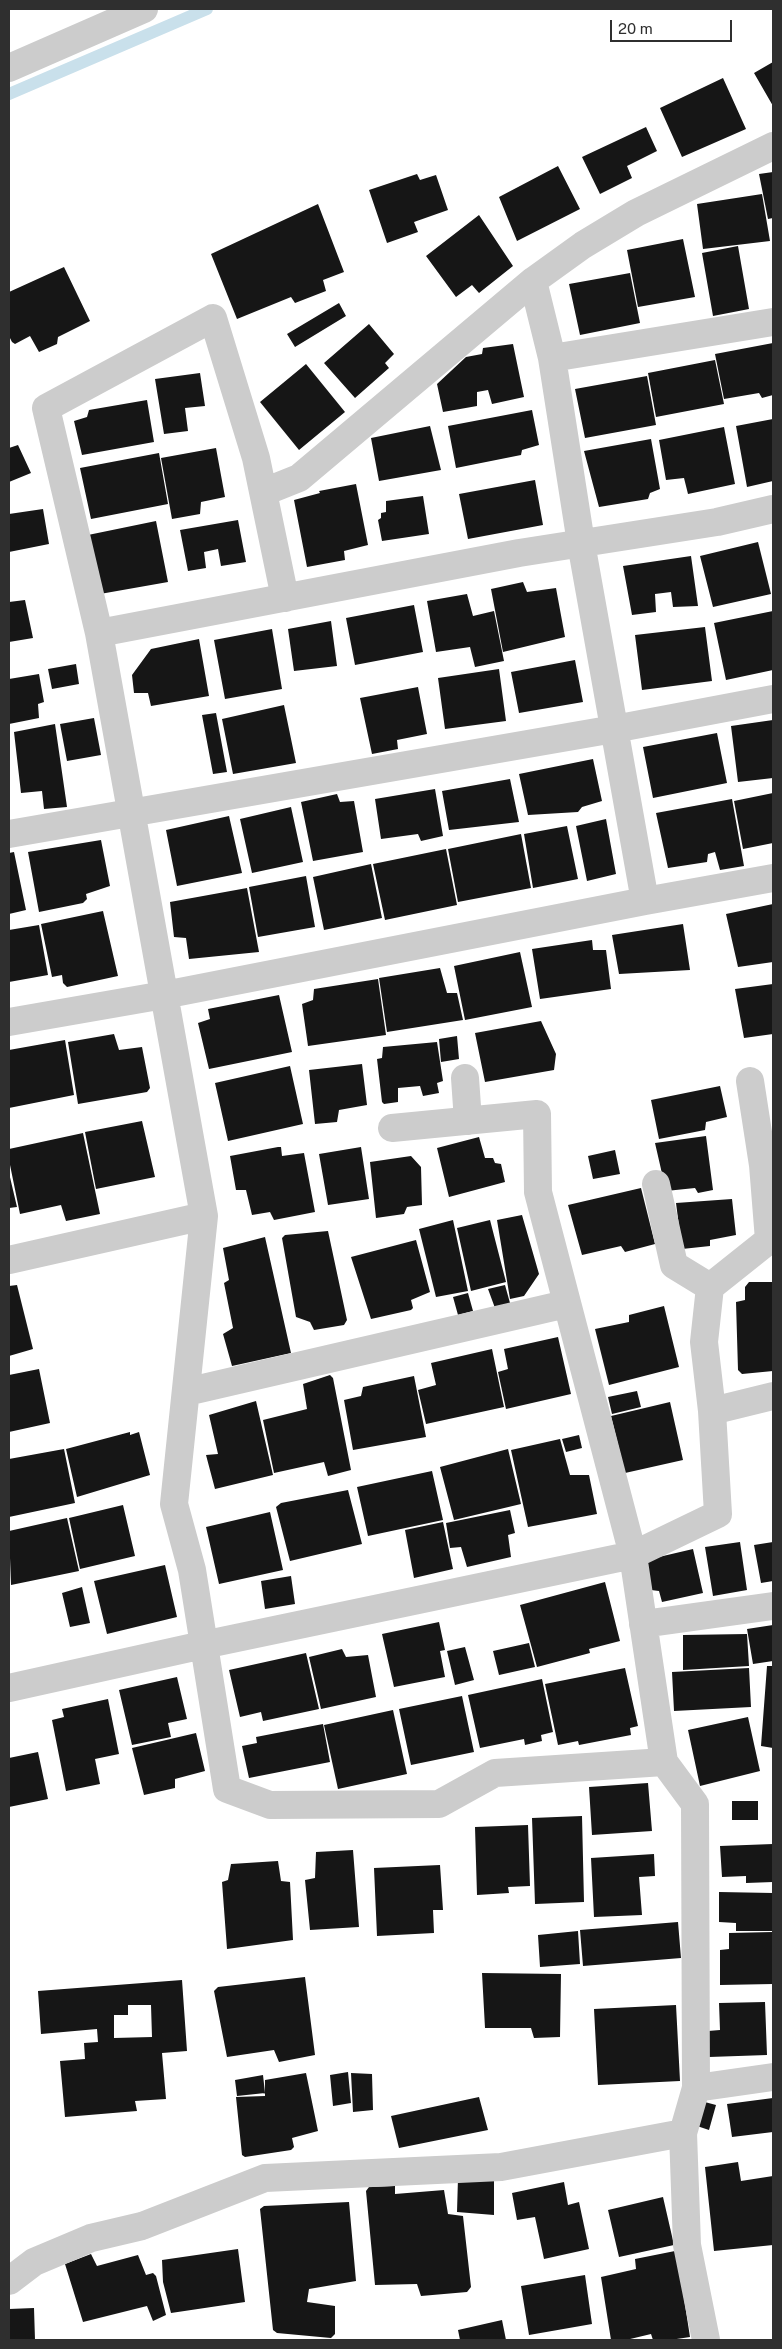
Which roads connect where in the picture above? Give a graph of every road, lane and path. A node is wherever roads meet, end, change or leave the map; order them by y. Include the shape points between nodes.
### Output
1 (144, 9) edge
2 (9, 68) edge
3 (773, 146) edge
4 (533, 281) junction
5 (773, 322) edge
6 (552, 358) junction
7 (264, 492) junction
8 (773, 510) edge
9 (581, 543) junction
10 (285, 598) junction
11 (99, 633) junction
12 (773, 699) edge
13 (614, 730) junction
14 (131, 811) junction
15 (9, 834) edge
16 (773, 878) edge
17 (645, 901) junction
18 (164, 995) junction
19 (9, 1022) edge
20 (465, 1078) dead end
21 (750, 1081) dead end
22 (468, 1121) junction
23 (392, 1128) dead end
24 (768, 1164) edge
25 (656, 1184) dead end
26 (204, 1216) junction
27 (9, 1260) edge
28 (710, 1286) junction
29 (566, 1304) junction
30 (186, 1392) junction
31 (773, 1396) edge
32 (712, 1411) junction
33 (633, 1555) junction
34 (773, 1606) edge
35 (643, 1624) junction
36 (203, 1644) junction
37 (9, 1688) edge
38 (664, 1762) junction
39 (773, 2077) edge
40 (696, 2088) junction
41 (683, 2133) junction
42 (9, 2281) edge
43 (706, 2340) edge

1 - 2 street
3 - 4 street via 636,213
4 - 6 street
4 - 7 street via 299,478
5 - 6 street
6 - 9 street
7 - 10 street
7 - 11 street via 212,318 46,408
8 - 9 street
9 - 10 street
9 - 13 street
10 - 11 street
11 - 14 street
12 - 13 street
13 - 14 street
13 - 17 street
14 - 15 street
14 - 18 street
16 - 17 street
17 - 18 street
18 - 19 street
18 - 26 street
20 - 22 street
21 - 24 street
22 - 23 street
22 - 29 street via 537,1114 538,1192
24 - 28 street via 769,1240
25 - 28 street via 674,1265
26 - 27 street
26 - 30 street
28 - 32 street via 704,1342
29 - 30 street
29 - 33 street
30 - 36 street via 174,1504 192,1570
31 - 32 street
32 - 33 street via 718,1514
33 - 35 street
33 - 36 street
34 - 35 street
35 - 38 street
36 - 37 street
36 - 38 street via 227,1789 270,1805 439,1804 496,1773
38 - 40 street via 695,1804
39 - 40 street
40 - 41 street
41 - 42 street via 500,2168 265,2178 142,2226 91,2238 34,2262
41 - 43 street via 687,2245

